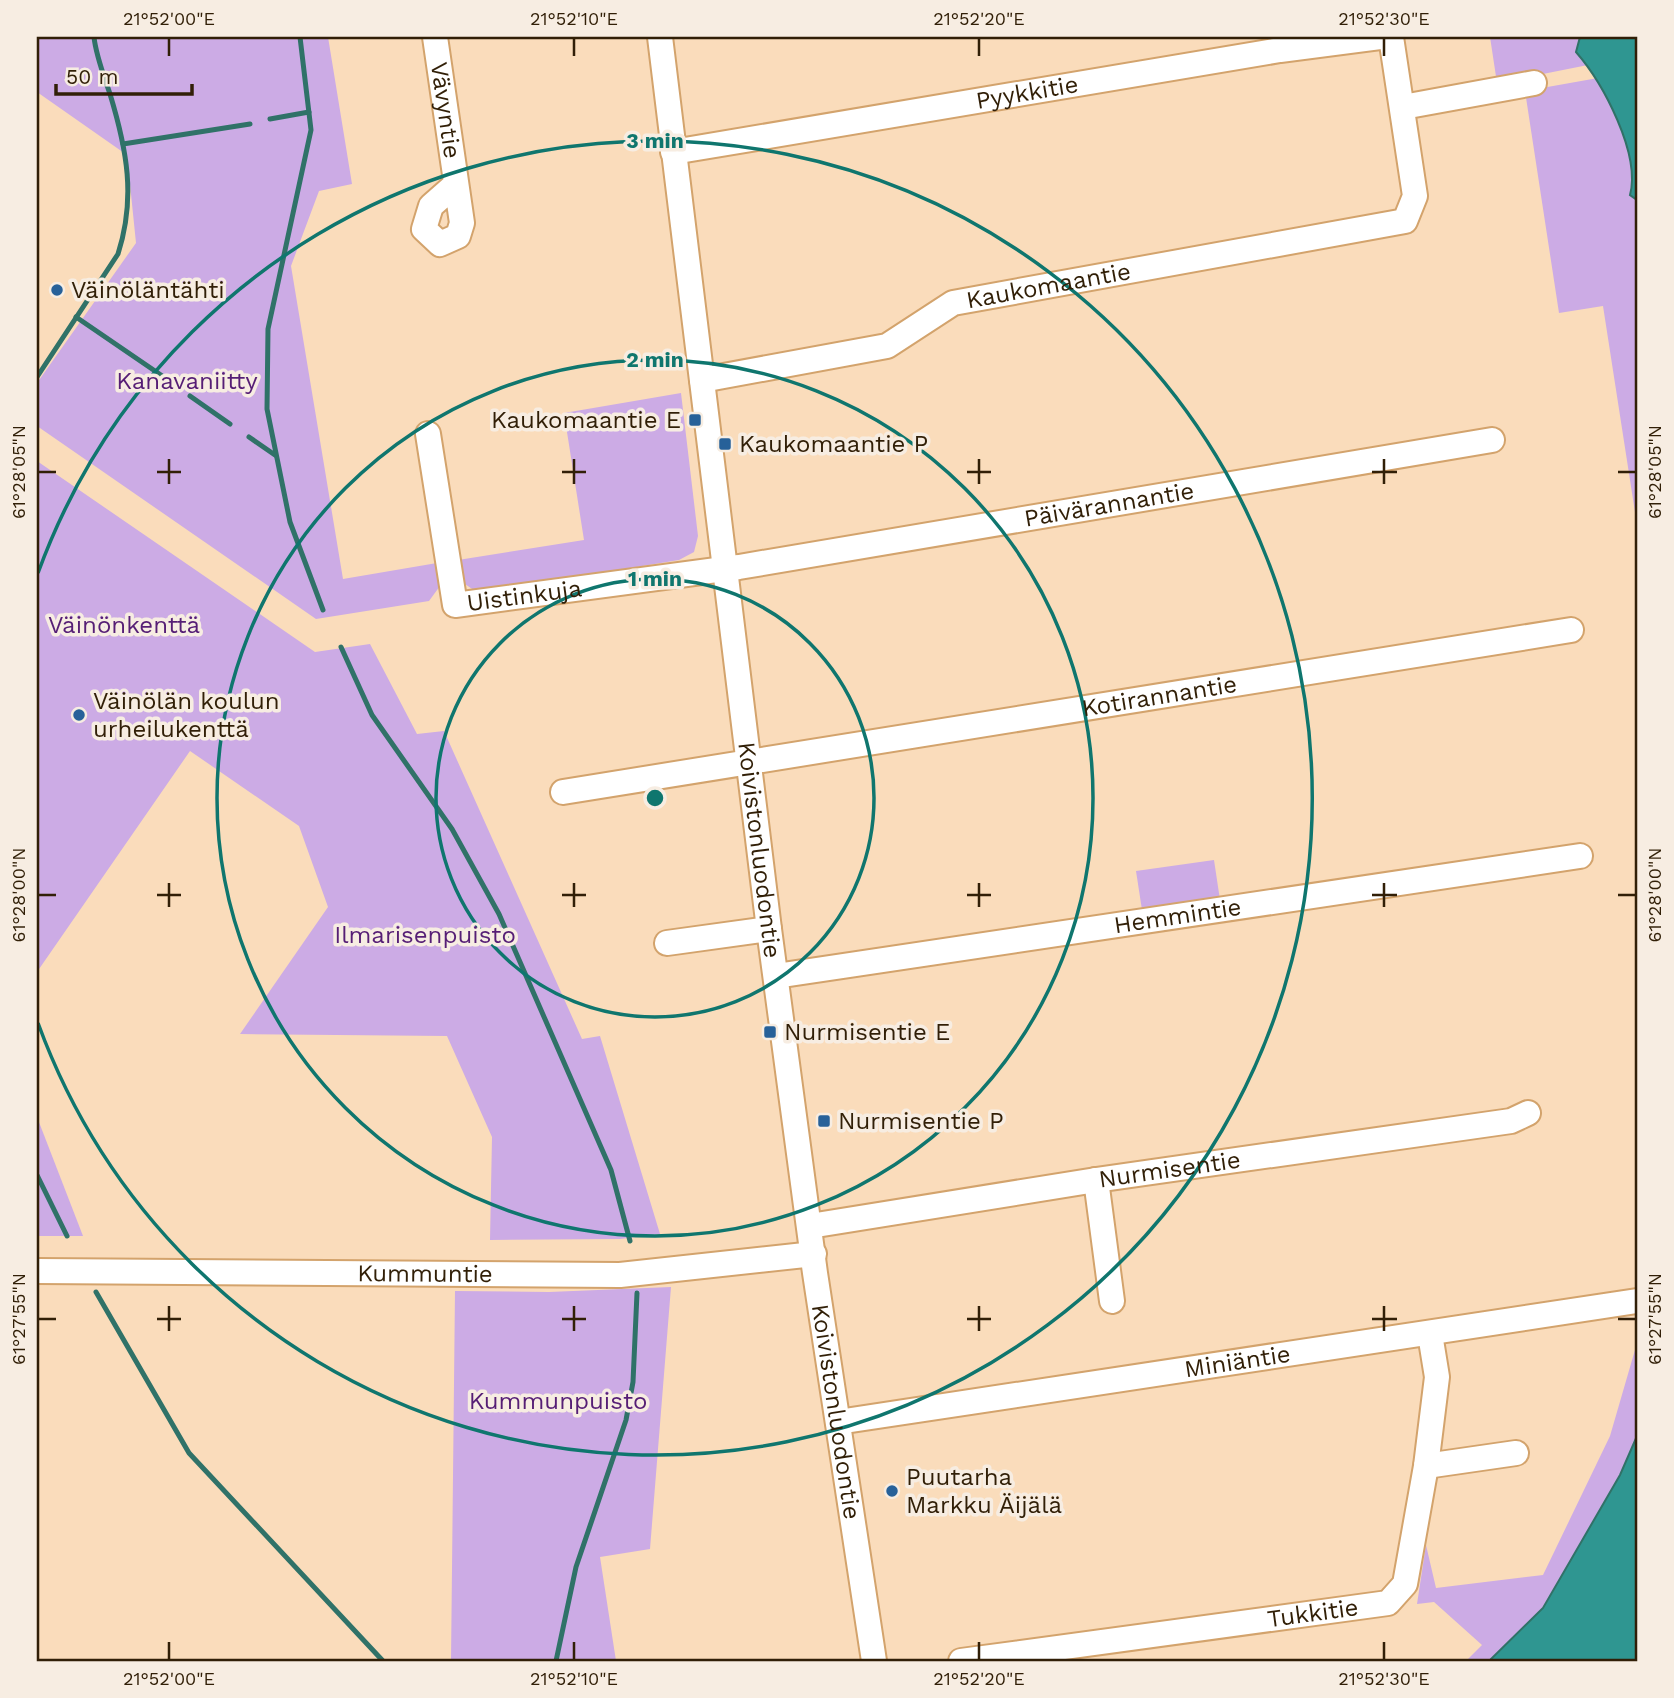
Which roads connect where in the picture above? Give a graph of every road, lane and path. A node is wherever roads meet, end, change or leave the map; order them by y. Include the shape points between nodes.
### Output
1 (435, 37) edge
2 (660, 37) edge
3 (1380, 37) edge
4 (1391, 37) edge
5 (1279, 43) edge
6 (1534, 83) dead end
7 (1403, 107) junction
8 (673, 152) junction
9 (456, 184) dead end
10 (702, 380) junction
11 (428, 434) dead end
12 (1492, 440) dead end
13 (724, 569) junction
14 (1571, 630) dead end
15 (747, 762) junction
16 (563, 792) dead end
17 (1580, 856) dead end
18 (769, 929) junction
19 (667, 943) dead end
20 (776, 976) junction
21 (1528, 1113) dead end
22 (1096, 1180) junction
23 (810, 1226) junction
24 (814, 1254) junction
25 (37, 1271) edge
26 (1112, 1301) dead end
27 (1637, 1301) edge
28 (1430, 1334) junction
29 (838, 1422) junction
30 (1516, 1453) dead end
31 (1426, 1466) junction
32 (874, 1661) edge
33 (961, 1661) edge

1 - 9 street, Vävyntie
2 - 8 street, Koivistonluodontie
3 - 5 street, Pyykkitie
4 - 7 street
5 - 8 street, Pyykkitie
6 - 7 street
7 - 10 street, Kaukomaantie via 1415,196 1405,221 954,303 887,346
8 - 10 street, Koivistonluodontie
10 - 13 street, Koivistonluodontie
11 - 13 street, Uistinkuja via 455,605
12 - 13 street, Päivärannantie
13 - 15 street, Koivistonluodontie
14 - 15 street, Kotirannantie
15 - 16 street, Kotirannantie
15 - 18 street, Koivistonluodontie
17 - 20 street, Hemmintie
18 - 19 street
18 - 20 street, Koivistonluodontie
20 - 23 street, Koivistonluodontie
21 - 22 street, Nurmisentie via 1511,1121
22 - 23 street, Nurmisentie
22 - 26 street
23 - 24 street, Koivistonluodontie
24 - 25 street, Kummuntie via 620,1275
24 - 29 street, Koivistonluodontie
27 - 28 street, Miniäntie
28 - 29 street, Miniäntie
28 - 31 street, Tukkitie via 1437,1377
29 - 32 street, Koivistonluodontie
30 - 31 street
31 - 33 street, Tukkitie via 1405,1584 1388,1603

